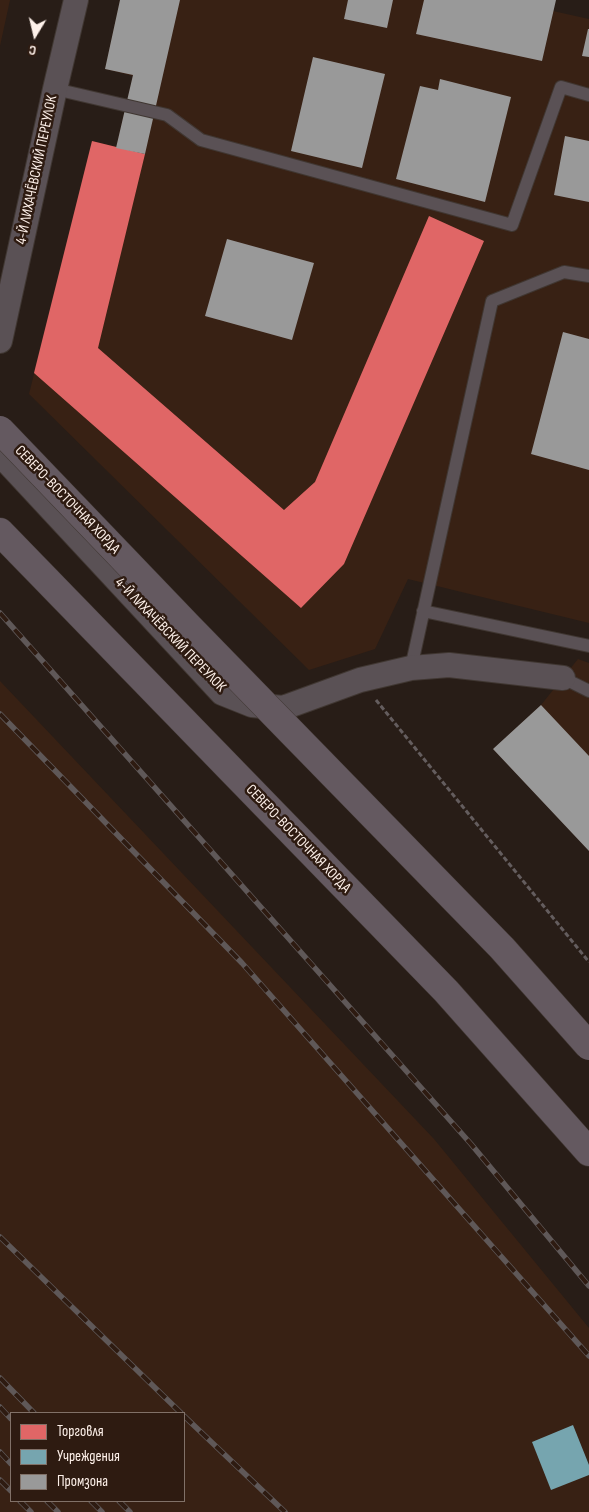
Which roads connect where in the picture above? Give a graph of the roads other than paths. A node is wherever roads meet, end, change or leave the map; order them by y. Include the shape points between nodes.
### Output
1 (76, 0) edge
2 (55, 89) junction
3 (589, 95) edge
4 (589, 276) edge
5 (0, 341) edge
6 (0, 430) edge
7 (0, 454) edge
8 (0, 532) edge
9 (423, 611) junction
10 (589, 646) edge
11 (411, 668) junction
12 (563, 678) joint
13 (589, 690) edge
14 (589, 1046) edge
15 (589, 1152) edge

1 - 2 street, 4-Й ЛИХАЧЁВСКИЙ ПЕРЕУЛОК
2 - 3 lane via 167,116 201,140 512,225 561,87
2 - 5 street, 4-Й ЛИХАЧЁВСКИЙ ПЕРЕУЛОК
4 - 9 lane via 564,272 492,301
6 - 14 main road, СЕВЕРО-ВОСТОЧНАЯ ХОРДА, bridge via 502,948
7 - 11 street, 4-Й ЛИХАЧЁВСКИЙ ПЕРЕУЛОК via 222,693 252,705 283,708 360,680
8 - 15 main road, СЕВЕРО-ВОСТОЧНАЯ ХОРДА via 446,991
9 - 10 lane
9 - 11 lane
11 - 12 street, 4-Й ЛИХАЧЁВСКИЙ ПЕРЕУЛОК via 449,666
12 - 13 lane

